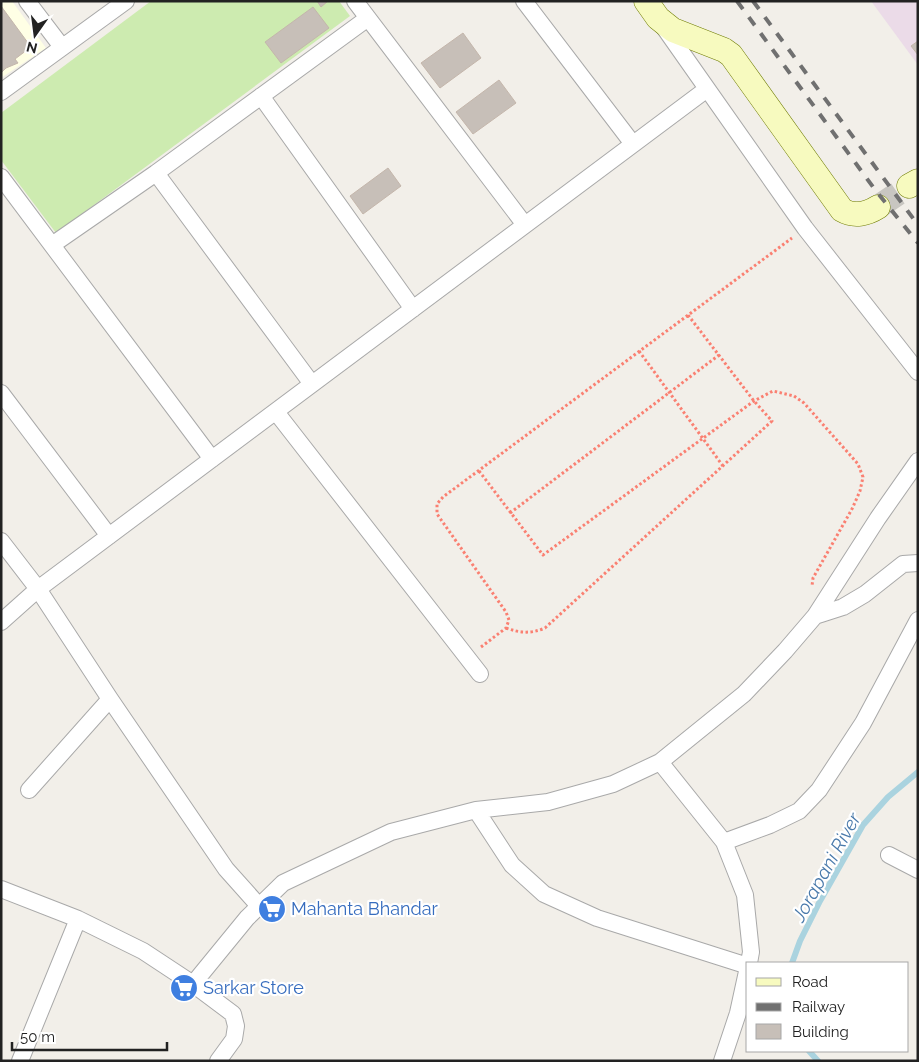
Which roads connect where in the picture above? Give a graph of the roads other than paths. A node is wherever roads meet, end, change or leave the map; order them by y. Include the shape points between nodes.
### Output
1 (27, 1) edge
2 (126, 1) edge
3 (355, 1) edge
4 (524, 1) edge
5 (652, 9) edge
6 (368, 18) junction
7 (62, 48) junction
8 (707, 89) junction
9 (1, 92) edge
10 (261, 96) junction
11 (633, 144) junction
12 (156, 173) junction
13 (1, 177) edge
14 (878, 207) tunnel mouth
15 (525, 225) junction
16 (52, 246) junction
17 (413, 310) junction
18 (918, 372) edge
19 (312, 384) junction
20 (1, 393) edge
21 (276, 412) junction
22 (212, 460) junction
23 (918, 461) edge
24 (109, 536) junction
25 (1, 541) edge
26 (918, 563) edge
27 (38, 589) junction
28 (815, 616) junction
29 (918, 620) edge
30 (1, 622) edge
31 (480, 674) dead end
32 (110, 699) junction
33 (660, 762) junction
34 (29, 790) dead end
35 (476, 810) junction
36 (724, 842) junction
37 (889, 856) dead end
38 (918, 870) edge
39 (1, 889) edge
40 (259, 906) junction
41 (78, 919) junction
42 (749, 962) edge
43 (746, 964) edge
44 (746, 975) edge
45 (193, 984) junction
46 (20, 1061) edge
47 (218, 1061) edge
48 (722, 1061) edge

1 - 7 street
2 - 7 street
3 - 6 street
4 - 11 street
5 - 8 street
5 - 14 street via 680,34 731,55 842,210 863,214
6 - 10 street
6 - 15 street
7 - 9 street
8 - 11 street
8 - 18 street via 805,228
10 - 12 street
10 - 17 street
11 - 15 street
12 - 16 street
12 - 19 street
13 - 16 street
15 - 17 street
16 - 22 street
17 - 19 street
19 - 21 street
20 - 24 street
21 - 22 street
21 - 31 street
22 - 24 street
23 - 28 street
24 - 27 street
25 - 27 street
26 - 28 street via 903,564 865,594 843,607
27 - 30 street
27 - 32 street
28 - 33 street via 744,694
29 - 36 street via 863,723 818,790 799,811
32 - 34 street
32 - 40 street via 226,869
33 - 35 street via 613,784 548,802
33 - 36 street
35 - 40 street via 391,832 283,883
35 - 43 street via 512,865 544,894 597,918
36 - 42 street via 745,895 751,952
37 - 38 street
39 - 41 street
40 - 45 street
41 - 45 street via 143,951
41 - 46 street
44 - 48 street via 738,1013
45 - 47 street via 232,1014 236,1026 234,1039

